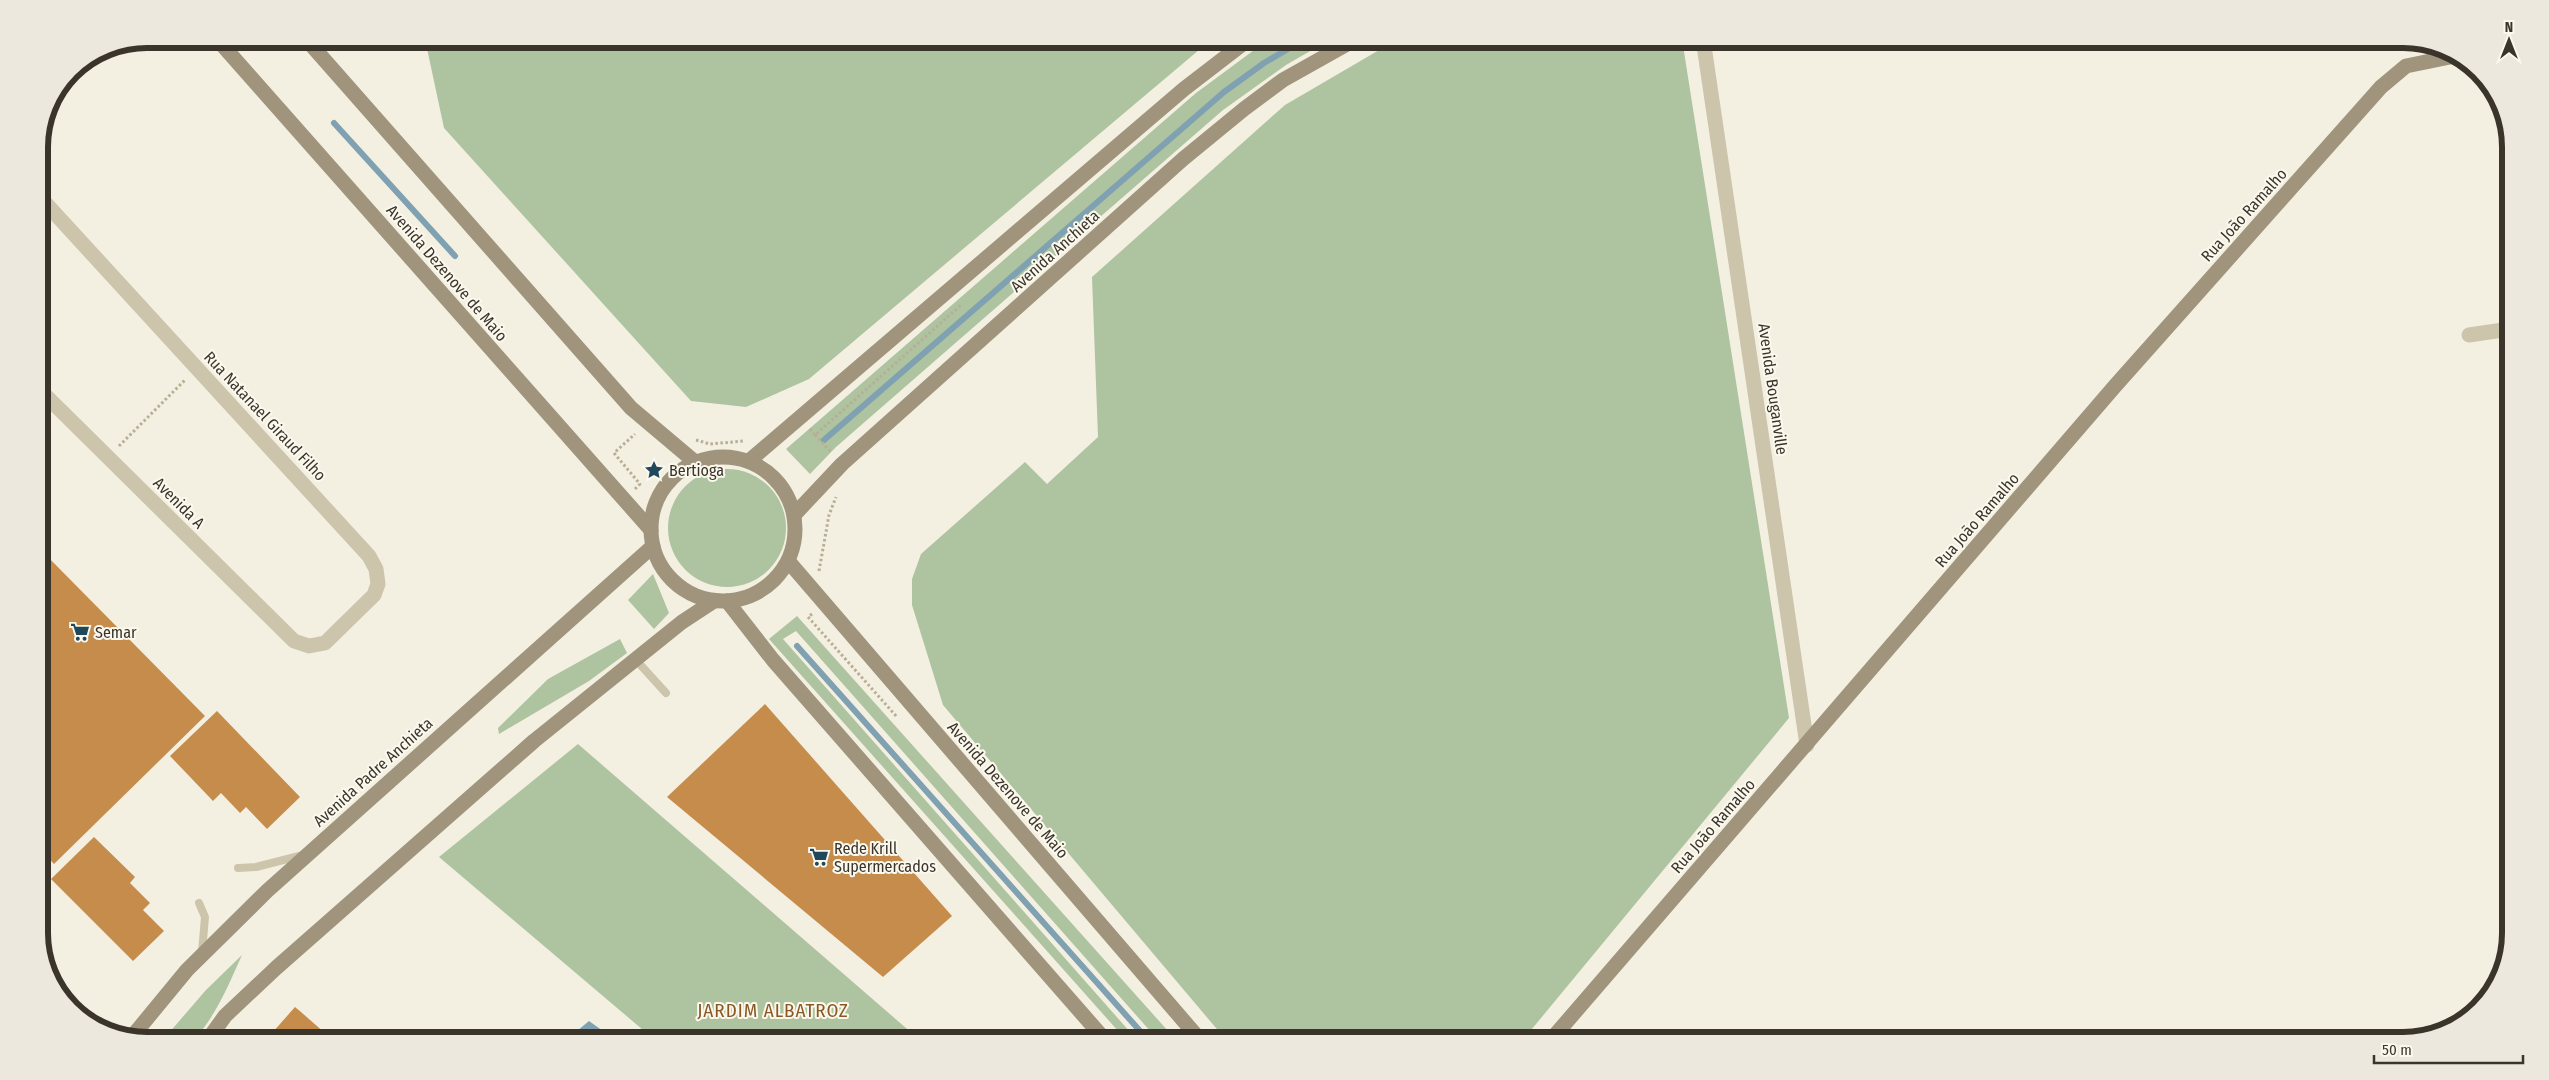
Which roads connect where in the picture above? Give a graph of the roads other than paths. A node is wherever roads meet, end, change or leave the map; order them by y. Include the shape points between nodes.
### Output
1 (225, 48) edge
2 (314, 48) edge
3 (1236, 48) edge
4 (1340, 48) edge
5 (1705, 48) edge
6 (2446, 58) edge
7 (48, 206) edge
8 (2501, 330) edge
9 (2469, 336) dead end
10 (48, 398) edge
11 (749, 460) junction
12 (695, 462) junction
13 (795, 514) junction
14 (650, 530) junction
15 (653, 546) junction
16 (788, 562) junction
17 (720, 601) junction
18 (294, 641) joint
19 (636, 660) junction
20 (666, 693) dead end
21 (1807, 745) junction
22 (308, 854) junction
23 (238, 868) dead end
24 (199, 903) dead end
25 (202, 955) junction
26 (136, 1032) edge
27 (213, 1032) edge
28 (1098, 1032) edge
29 (1193, 1032) edge
30 (1558, 1032) edge

1 - 14 main road, Avenida Dezenove de Maio
2 - 12 main road via 630,408
3 - 11 main road via 1176,95
4 - 13 main road, Avenida Anchieta via 1283,80 1191,153 842,464
5 - 21 street, Avenida Bouganville
6 - 21 main road, Rua João Ramalho via 2406,66 2381,87 2115,386
7 - 18 street, Rua Natanael Giraud Filho via 369,556 376,569 378,584 374,595 325,643 309,646
8 - 9 street
10 - 18 street, Avenida A
11 - 12 main road via 722,456
11 - 13 main road via 770,473 786,492
12 - 14 main road via 680,470 663,489 652,513
13 - 16 main road via 796,538
14 - 15 main road
15 - 17 main road via 661,566 675,583 693,595
15 - 22 main road, Avenida Padre Anchieta
16 - 17 main road via 778,577 763,590 746,598
16 - 29 main road, Avenida Dezenove de Maio
17 - 19 main road via 682,622
17 - 28 main road
19 - 20 lane
19 - 27 main road via 534,741 276,968 225,1016
21 - 30 main road, Rua João Ramalho
22 - 23 lane via 256,867
22 - 25 main road, Avenida Padre Anchieta
24 - 25 lane via 205,917
25 - 26 main road, Avenida Padre Anchieta

